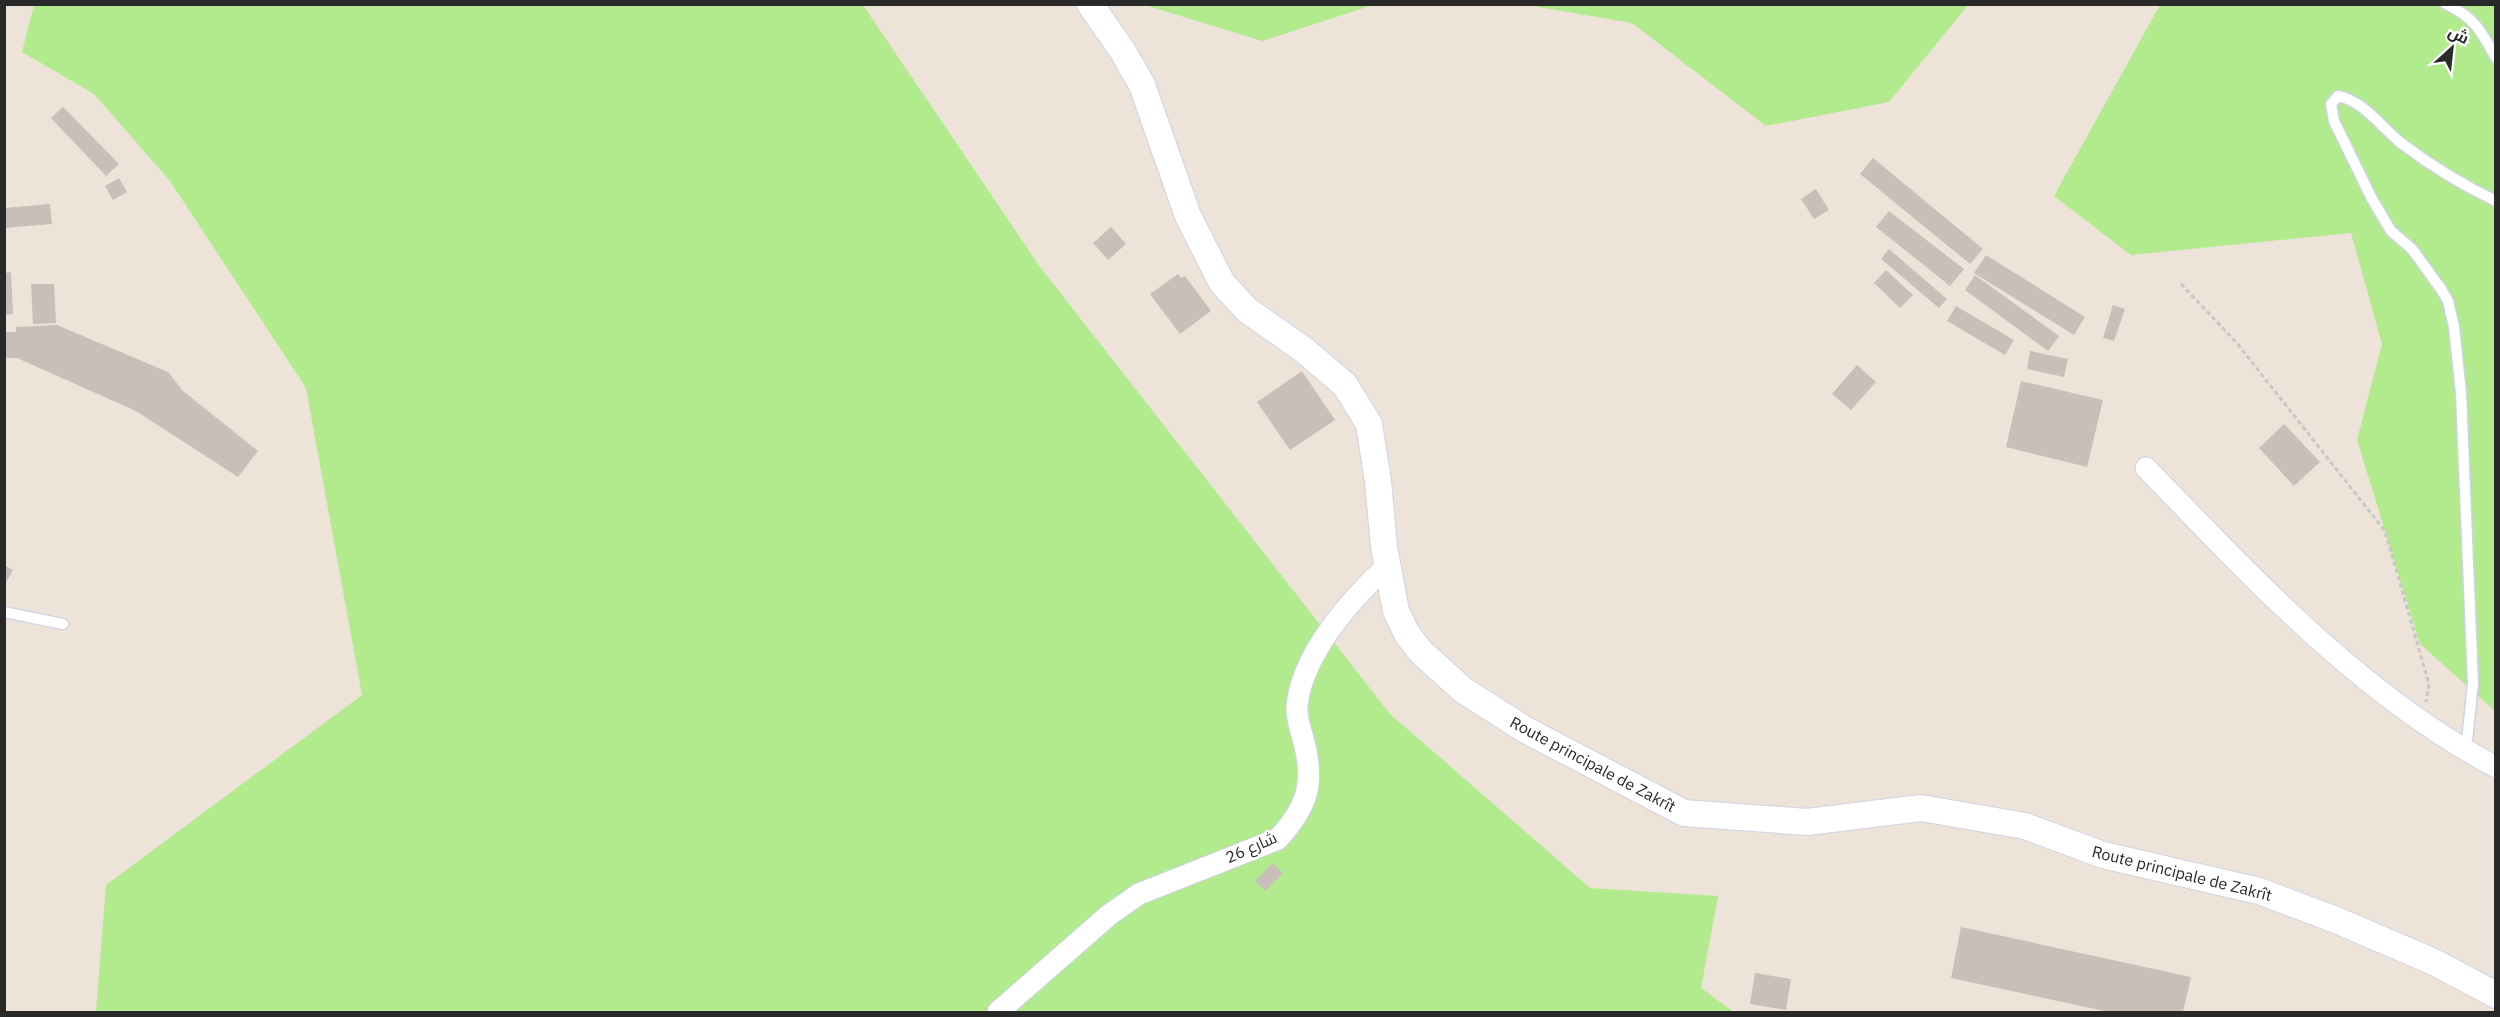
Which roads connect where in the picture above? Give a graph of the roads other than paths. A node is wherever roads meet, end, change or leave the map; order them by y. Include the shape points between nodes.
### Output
1 (1090, 4) edge
2 (2446, 4) edge
3 (2496, 58) edge
4 (2496, 201) edge
5 (2146, 468) dead end
6 (1388, 565) junction
7 (4, 612) edge
8 (63, 624) dead end
9 (2466, 751) junction
10 (2496, 766) edge
11 (2496, 995) edge
12 (998, 1012) edge

1 - 6 street, Route principale de Zakrît via 1142,85 1188,216 1222,284 1247,310 1346,385 1369,424
2 - 3 lane via 2470,18
4 - 9 lane via 2437,168 2350,100 2338,96 2331,104 2334,121 2372,199 2391,231 2412,249 2441,289 2454,327 2461,393 2473,683
5 - 9 street via 2255,580 2348,667
6 - 11 street, Route principale de Zakrît via 1400,619 1407,634 1436,668 1524,729 1684,813 1807,822 1922,808 2025,826 2103,855 2259,891 2434,962
6 - 12 street, شارع 26 via 1351,602 1317,648 1303,682 1297,719 1310,779 1305,801 1287,829 1278,839 1139,894 1109,915
7 - 8 lane
9 - 10 street

